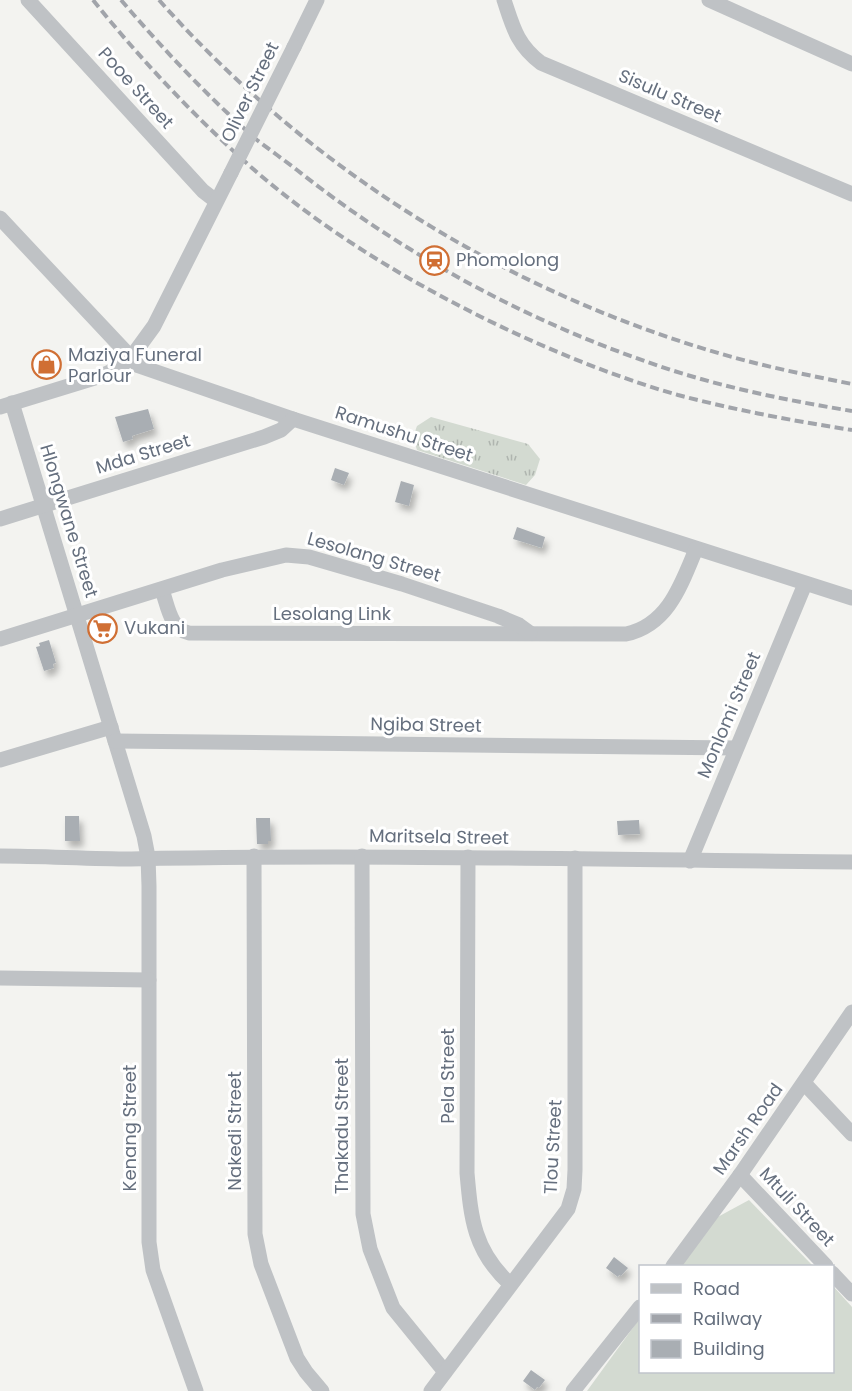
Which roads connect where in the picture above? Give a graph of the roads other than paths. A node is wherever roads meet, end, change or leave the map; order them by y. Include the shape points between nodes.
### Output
1 (28, 0) edge
2 (317, 0) edge
3 (504, 0) edge
4 (709, 0) edge
5 (852, 64) edge
6 (852, 195) edge
7 (216, 201) junction
8 (0, 218) edge
9 (130, 359) junction
10 (4, 402) edge
11 (293, 418) junction
12 (44, 506) junction
13 (0, 519) edge
14 (696, 549) junction
15 (805, 584) junction
16 (162, 590) junction
17 (852, 598) edge
18 (77, 616) junction
19 (530, 633) junction
20 (0, 639) edge
21 (113, 734) junction
22 (736, 748) junction
23 (0, 760) edge
24 (0, 856) edge
25 (254, 856) junction
26 (362, 856) junction
27 (468, 857) junction
28 (148, 858) junction
29 (575, 858) junction
30 (690, 861) junction
31 (852, 862) edge
32 (0, 978) edge
33 (149, 980) junction
34 (852, 1012) edge
35 (804, 1083) junction
36 (852, 1134) edge
37 (740, 1175) junction
38 (674, 1265) edge
39 (825, 1265) edge
40 (834, 1276) edge
41 (510, 1284) junction
42 (852, 1294) edge
43 (639, 1308) edge
44 (445, 1372) junction
45 (196, 1391) edge
46 (322, 1391) edge
47 (431, 1391) edge
48 (573, 1391) edge

1 - 7 street, Pooe Street
2 - 7 street, Oliver Street, bridge
3 - 6 street, Sisulu Street via 521,44 541,63
4 - 5 street
7 - 9 street, Oliver Street via 154,326
8 - 9 street, Ramushu Street
9 - 10 street via 101,376
9 - 11 street, Ramushu Street via 144,368
10 - 12 street, Hlongwane Street
11 - 12 street, Mda Street via 281,430 264,437
11 - 14 street, Ramushu Street
12 - 13 street, Mda Street
12 - 18 street, Hlongwane Street
14 - 15 street, Ramushu Street
14 - 19 street, Lesolang Street via 668,608 643,629 612,635
15 - 17 street, Ramushu Street
15 - 22 street, Monlomi Street
16 - 18 street, Lesolang Street
16 - 19 street, Lesolang Street via 278,555 303,555 473,608
16 - 19 street, Lesolang Link via 176,625 189,633
18 - 20 street, Lesolang Street
18 - 21 street, Hlongwane Street
21 - 22 street, Ngiba Street
21 - 23 street, Ngiba Street
21 - 28 street, Hlongwane Street
22 - 30 street, Monlomi Street
24 - 28 street, Maritsela Street
25 - 26 street, Maritsela Street
25 - 28 street, Maritsela Street
25 - 46 street, Nakedi Street via 255,1234 261,1264 297,1358
26 - 27 street, Maritsela Street
26 - 44 street, Thakadu Street via 363,1214 373,1257 393,1308
27 - 29 street, Maritsela Street
27 - 41 street, Pela Street via 469,1200 484,1254
28 - 33 street, Kenang Street
29 - 30 street, Maritsela Street
29 - 41 street, Tlou Street via 574,1189 568,1209
30 - 31 street, Maritsela Street
32 - 33 street
33 - 45 street, Kenang Street via 151,1261
34 - 35 street, Marsh Road
35 - 36 street
35 - 37 street, Marsh Road
37 - 38 street, Marsh Road
37 - 39 street, Mtuli Street
40 - 42 street, Mtuli Street
41 - 44 street, Tlou Street
43 - 48 street
44 - 47 street, Tlou Street

